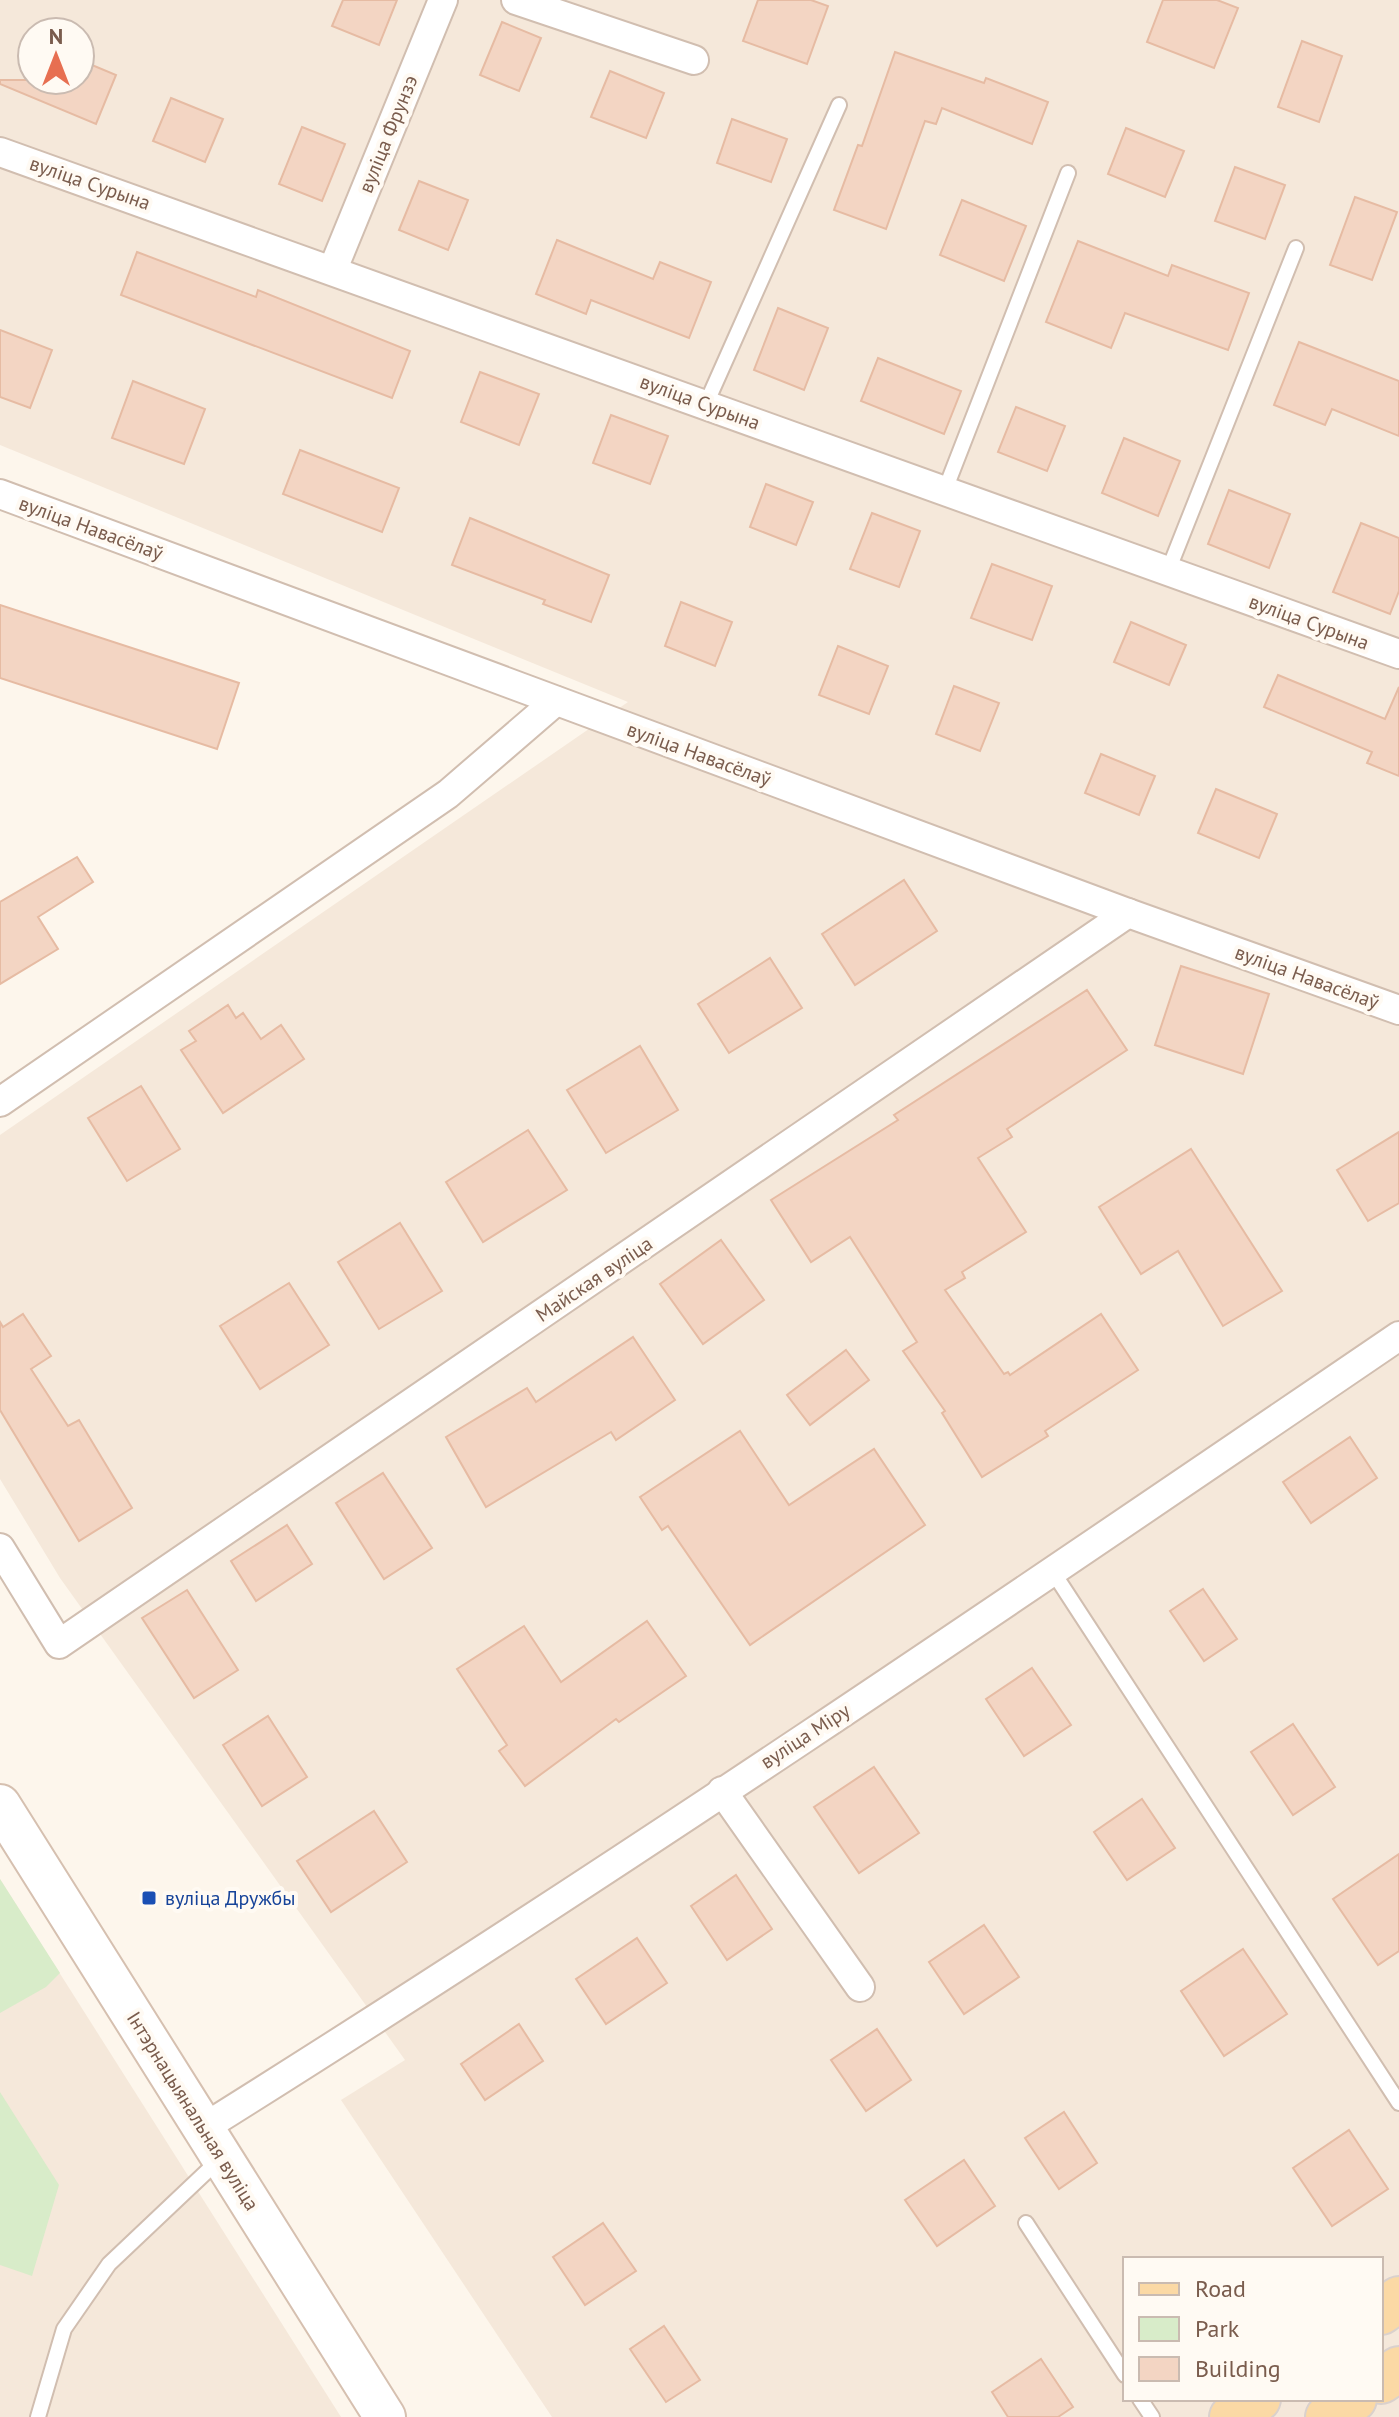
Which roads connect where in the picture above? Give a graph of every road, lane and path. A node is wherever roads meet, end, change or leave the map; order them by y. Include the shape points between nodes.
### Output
1 (443, 0) edge
2 (516, 0) edge
3 (694, 60) dead end
4 (839, 105) dead end
5 (0, 152) edge
6 (1068, 173) dead end
7 (1296, 248) dead end
8 (333, 269) junction
9 (706, 404) junction
10 (945, 490) junction
11 (0, 494) edge
12 (1168, 571) junction
13 (1399, 654) edge
14 (556, 701) junction
15 (1128, 913) junction
16 (1399, 1010) edge
17 (0, 1102) edge
18 (1399, 1336) edge
19 (0, 1548) edge
20 (1053, 1572) junction
21 (722, 1791) junction
22 (0, 1805) edge
23 (860, 1987) dead end
24 (1399, 2103) edge
25 (214, 2142) junction
26 (1026, 2223) dead end
27 (1123, 2372) edge
28 (1255, 2401) edge
29 (1351, 2401) edge
30 (38, 2417) edge
31 (385, 2417) edge
32 (1232, 2417) edge
33 (1328, 2417) edge

1 - 8 street, вуліца Фрунзэ
2 - 3 street
4 - 9 lane
5 - 8 street, вуліца Сурына
6 - 10 lane
7 - 12 lane
8 - 9 street, вуліца Сурына
9 - 10 street, вуліца Сурына
10 - 12 street, вуліца Сурына
11 - 14 street, вуліца Навасёлаў
12 - 13 street, вуліца Сурына
14 - 15 street, вуліца Навасёлаў
14 - 17 street via 448,794
15 - 16 street, вуліца Навасёлаў
15 - 19 street, Майская вуліца via 59,1644
18 - 20 street, вуліца Міру
20 - 21 street, вуліца Міру
20 - 24 lane
21 - 23 street
21 - 25 street, вуліца Міру via 336,2046
22 - 25 main road, Інтэрнацыянальная вуліца
25 - 30 lane via 109,2264 64,2329
25 - 31 main road, Інтэрнацыянальная вуліца
26 - 27 lane
28 - 32 main road
29 - 33 main road

